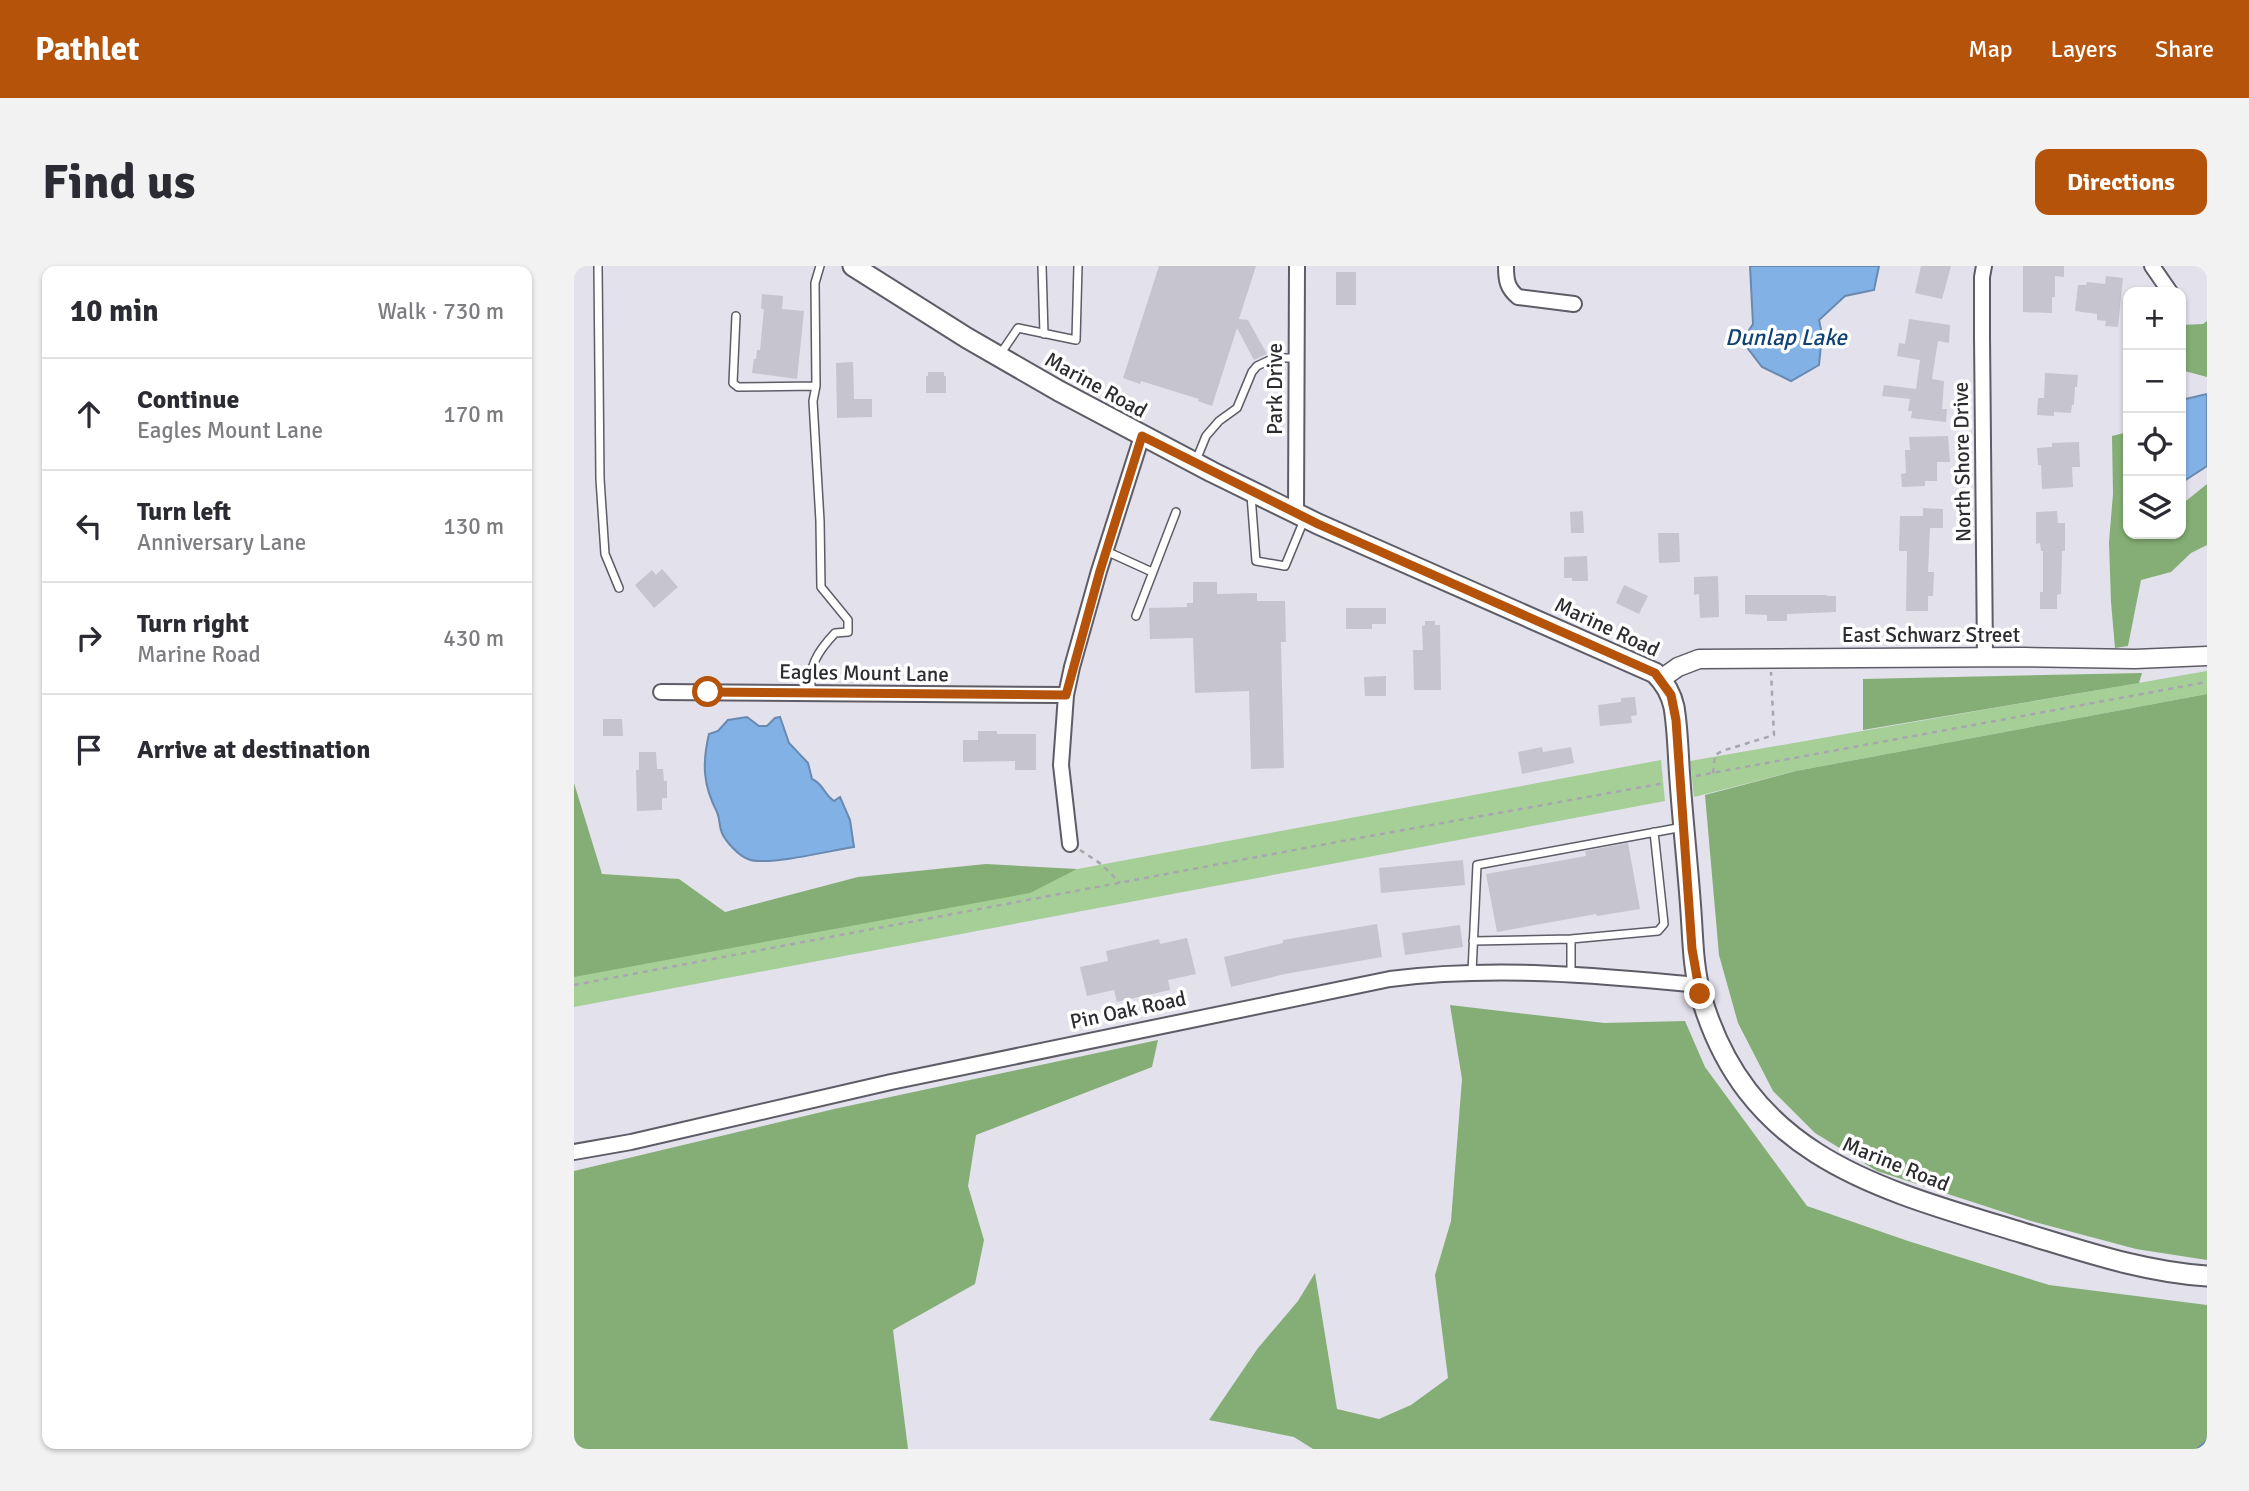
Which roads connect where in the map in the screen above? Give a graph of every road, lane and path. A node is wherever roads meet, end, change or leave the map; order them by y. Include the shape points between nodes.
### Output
1 (598, 266) edge
2 (820, 266) edge
3 (853, 266) edge
4 (1042, 266) edge
5 (1078, 266) edge
6 (1297, 266) edge
7 (1506, 266) edge
8 (1984, 266) edge
9 (2152, 266) edge
10 (2167, 287) edge
11 (1574, 304) dead end
12 (736, 316) dead end
13 (1044, 334) junction
14 (999, 356) junction
15 (1296, 358) junction
16 (816, 386) junction
17 (1142, 436) junction
18 (1195, 464) junction
19 (1251, 491) junction
20 (1177, 512) dead end
21 (1301, 515) junction
22 (1106, 551) junction
23 (1152, 572) junction
24 (619, 588) dead end
25 (1136, 616) dead end
26 (2207, 656) edge
27 (1985, 657) junction
28 (1770, 659) junction
29 (1661, 679) junction
30 (2207, 682) edge
31 (661, 692) dead end
32 (812, 694) junction
33 (1066, 695) junction
34 (1713, 773) junction
35 (1692, 777) dead end
36 (1671, 782) dead end
37 (1684, 827) junction
38 (1654, 832) junction
39 (1070, 844) joint
40 (1121, 883) junction
41 (1571, 939) junction
42 (1473, 941) junction
43 (1472, 972) junction
44 (1571, 975) junction
45 (574, 985) edge
46 (1698, 985) junction
47 (574, 1152) edge
48 (2207, 1276) edge

1 - 24 lane via 600,479 605,554
2 - 16 lane via 815,283
3 - 14 main road, Marine Road
4 - 13 lane
5 - 13 lane via 1076,340
6 - 15 street, Park Drive
7 - 11 street via 1508,286 1518,297
8 - 27 street, North Shore Drive
9 - 10 street
12 - 16 lane via 733,383 738,387
13 - 14 lane via 1018,328
14 - 17 main road, Marine Road
15 - 18 lane via 1274,358 1257,366 1237,408 1206,436
15 - 21 street, Park Drive
16 - 32 lane via 821,587 848,620 848,632 835,633 822,646 809,678
17 - 18 main road, Marine Road
17 - 22 street
18 - 19 main road, Marine Road
19 - 21 main road, Marine Road
19 - 21 lane via 1256,561 1285,566
20 - 23 lane
21 - 29 main road, Marine Road via 1646,667
22 - 23 lane
22 - 33 street
23 - 25 lane
26 - 27 street, East Schwarz Street
27 - 28 street, East Schwarz Street
28 - 29 street, East Schwarz Street via 1699,659
28 - 34 path via 1774,735 1715,755
29 - 37 main road, Marine Road via 1674,707
30 - 34 path
31 - 32 street, Eagles Mount Lane
32 - 33 street, Eagles Mount Lane
33 - 39 street via 1061,765
34 - 35 path
36 - 40 path
37 - 38 lane
37 - 46 main road, Marine Road
38 - 41 lane via 1664,924 1658,931
38 - 42 lane via 1477,865
39 - 40 path
40 - 45 path
41 - 42 lane
41 - 44 lane
42 - 43 lane
43 - 44 street, Pin Oak Road
43 - 47 street, Pin Oak Road via 1390,979 1195,1017
44 - 46 street, Pin Oak Road
46 - 48 main road, Marine Road via 1709,1023 1733,1072 1773,1121 1818,1156 1882,1187 2007,1228 2125,1263

